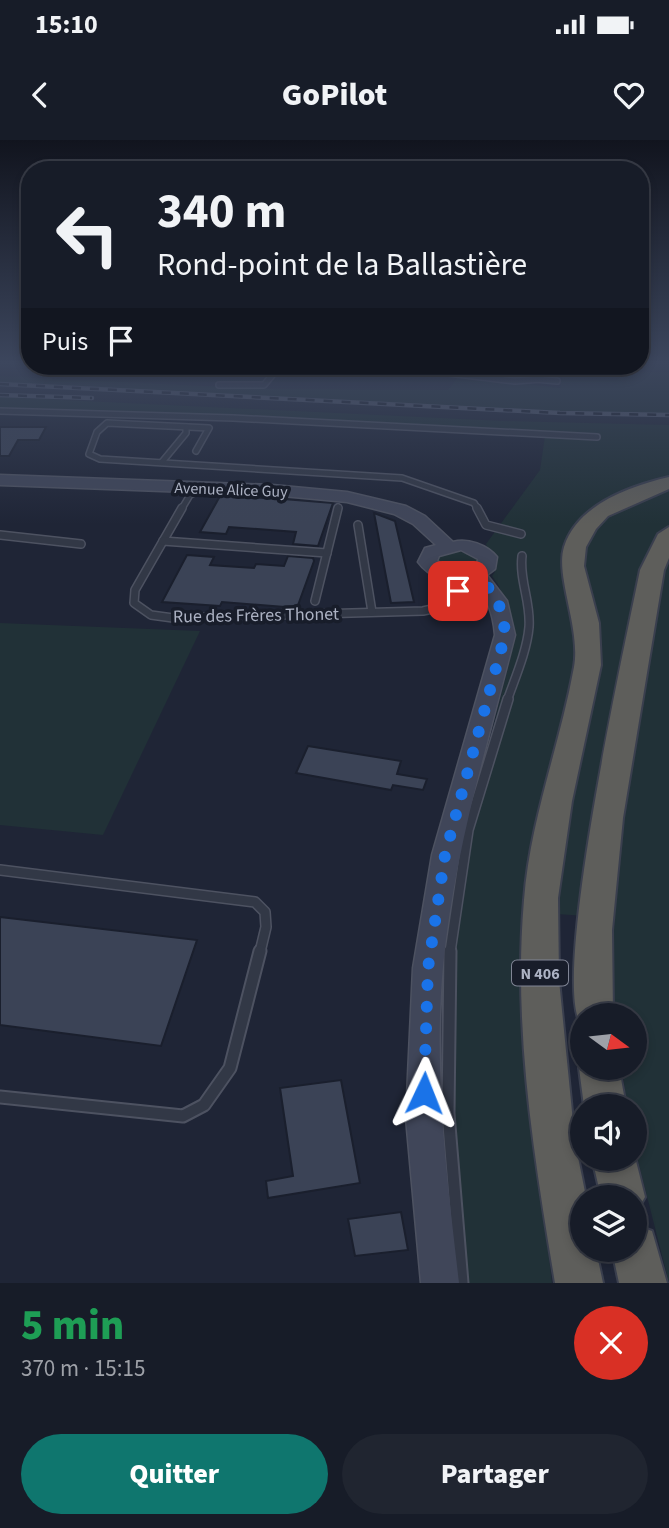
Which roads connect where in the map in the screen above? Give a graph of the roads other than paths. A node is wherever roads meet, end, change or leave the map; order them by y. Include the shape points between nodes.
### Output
1 (211, 417) edge
2 (187, 426) junction
3 (597, 437) dead end
4 (196, 451) dead end
5 (162, 462) junction
6 (0, 480) edge
7 (669, 482) edge
8 (211, 488) junction
9 (338, 507) dead end
10 (358, 525) dead end
11 (486, 525) junction
12 (480, 531) dead end
13 (521, 534) dead end
14 (669, 534) edge
15 (0, 535) edge
16 (163, 541) junction
17 (81, 544) dead end
18 (447, 546) junction
19 (327, 553) junction
20 (522, 556) dead end
21 (465, 575) junction
22 (315, 601) dead end
23 (372, 612) junction
24 (0, 870) edge
25 (594, 1003) edge
26 (0, 1097) edge
27 (638, 1262) edge
28 (440, 1283) edge
29 (462, 1283) edge
30 (579, 1283) edge
31 (643, 1283) edge

1 - 3 lane
2 - 4 lane via 209,428
2 - 5 lane
2 - 5 lane via 107,423 100,426 89,454 100,459
5 - 11 lane via 402,478 474,503
6 - 8 main road, Avenue Alice Guy
7 - 30 highway, N 406 via 601,512 575,547 573,566 587,623 588,665 556,801 541,898 540,980 553,1142
8 - 16 lane, Rue des Frères Thonet via 191,494
8 - 18 main road, Avenue Alice Guy via 311,493 377,503 419,520
9 - 19 lane
10 - 23 lane
11 - 12 lane
11 - 13 lane
14 - 25 highway, N 406 via 652,570 607,818 594,930
15 - 17 lane
16 - 19 lane
16 - 23 lane, Rue des Frères Thonet via 132,597 137,608 151,615
18 - 21 main road via 431,552 427,562 443,573
18 - 21 main road via 473,548 488,557 486,569
19 - 22 lane
20 - 29 lane via 529,627 468,829 453,906 446,998 449,1163
21 - 23 lane, Rue des Frères Thonet via 454,583 455,604 423,611
21 - 28 main road via 494,592 504,613 505,635 445,855 428,968 423,1118
24 - 26 lane via 255,902 265,912 266,927 230,1068 204,1105 183,1116
27 - 31 highway

